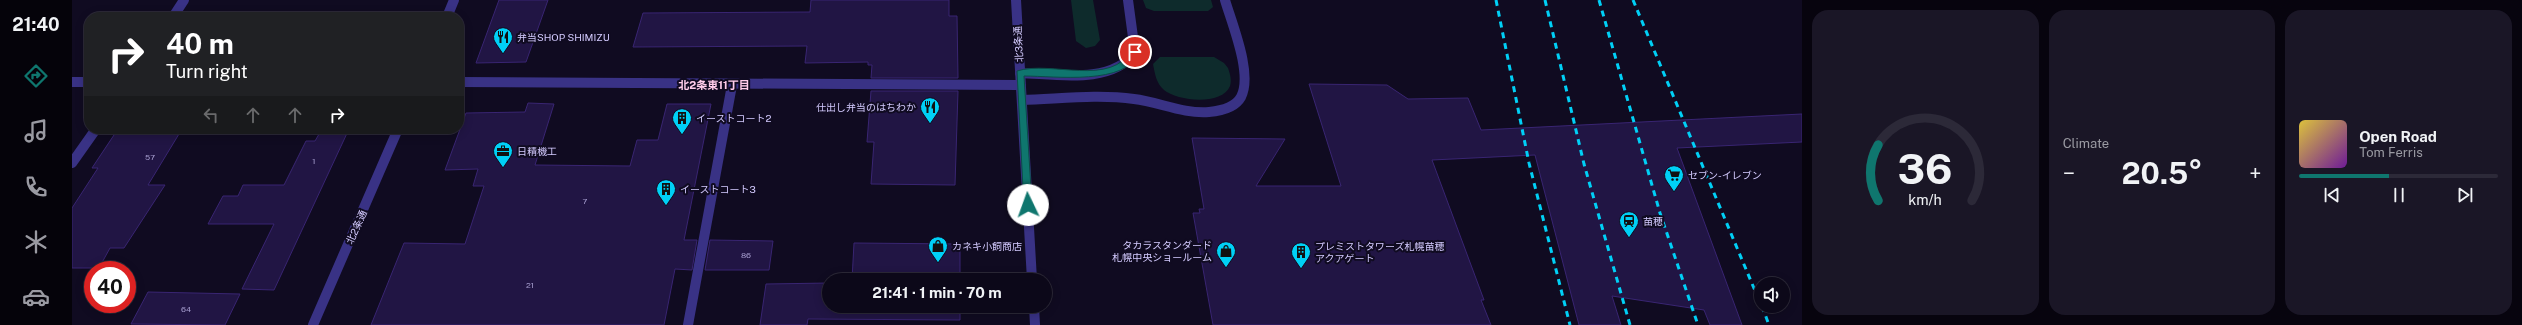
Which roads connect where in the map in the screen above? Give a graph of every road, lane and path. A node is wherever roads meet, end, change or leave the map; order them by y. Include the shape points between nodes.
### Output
1 (184, 0) edge
2 (454, 0) edge
3 (1016, 0) edge
4 (1128, 0) edge
5 (1225, 0) edge
6 (176, 12) edge
7 (449, 12) edge
8 (1020, 73) junction
9 (72, 82) edge
10 (84, 82) edge
11 (464, 82) edge
12 (732, 85) junction
13 (1021, 85) junction
14 (1022, 100) junction
15 (92, 134) edge
16 (396, 134) edge
17 (72, 163) edge
18 (1032, 273) edge
19 (1034, 313) edge
20 (313, 325) edge
21 (688, 325) edge
22 (1035, 325) edge

1 - 6 street
2 - 7 street
3 - 8 street, 北3条通
4 - 8 street via 1135,52 1124,66 1106,72
5 - 14 street via 1244,72 1242,96 1234,105 1208,112 1186,111 1126,98
8 - 13 street, 北3条通
9 - 10 street
11 - 12 street
12 - 13 street
12 - 21 street
13 - 14 street, 北3条通
14 - 18 street, 北3条通
15 - 17 street
16 - 20 street, 北2条通
19 - 22 street

